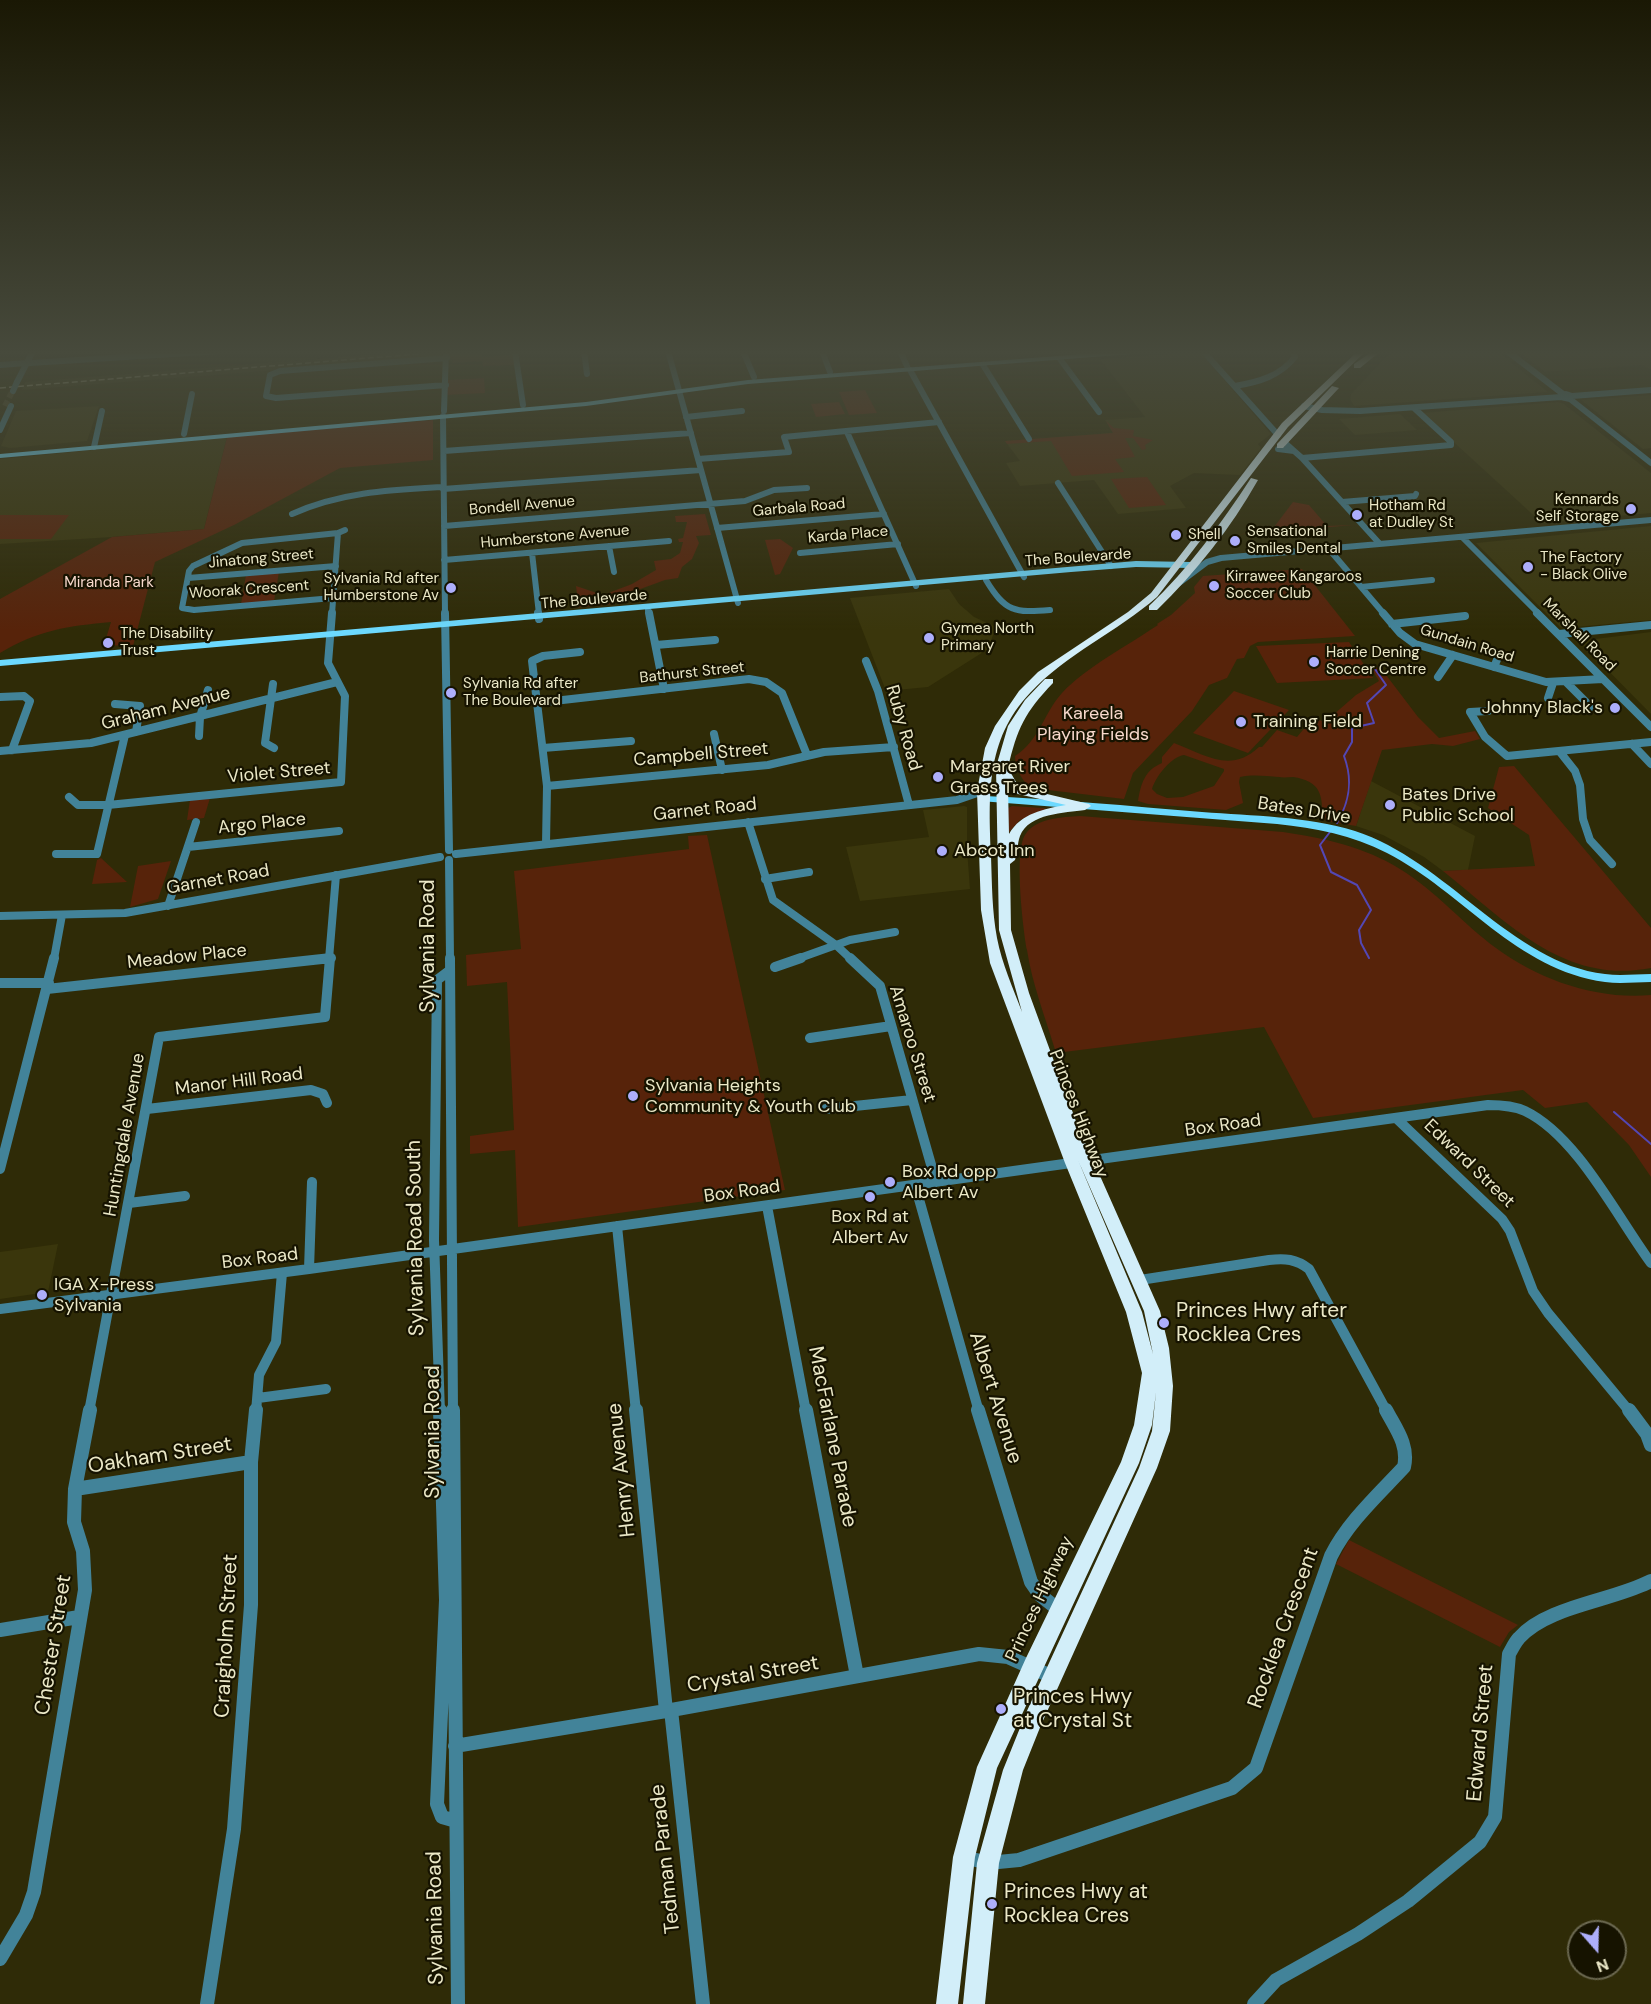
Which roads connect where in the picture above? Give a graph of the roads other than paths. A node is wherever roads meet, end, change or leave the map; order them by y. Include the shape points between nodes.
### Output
1 (94, 445) joint
2 (99, 445) edge
3 (444, 445) edge
4 (533, 445) edge
5 (694, 445) edge
6 (787, 445) edge
7 (853, 445) edge
8 (951, 445) edge
9 (1278, 445) edge
10 (1278, 445) edge
11 (1284, 445) edge
12 (1284, 445) edge
13 (1450, 445) edge
14 (1628, 445) edge
15 (444, 451) junction
16 (1294, 451) junction
17 (0, 454) edge
18 (1302, 458) junction
19 (698, 459) junction
20 (1651, 463) edge
21 (701, 470) junction
22 (1058, 483) dead end
23 (443, 488) junction
24 (807, 488) dead end
25 (1417, 495) dead end
26 (1342, 502) junction
27 (710, 504) junction
28 (292, 514) dead end
29 (884, 514) junction
30 (1651, 520) edge
31 (444, 526) junction
32 (717, 528) junction
33 (341, 532) joint
34 (1462, 537) junction
35 (669, 541) dead end
36 (1379, 543) junction
37 (898, 544) junction
38 (609, 546) junction
39 (1207, 548) junction
40 (1328, 548) junction
41 (532, 553) junction
42 (800, 553) dead end
43 (1240, 555) junction
44 (444, 560) junction
45 (1185, 564) junction
46 (336, 566) junction
47 (1111, 566) junction
48 (1152, 568) junction
49 (614, 572) dead end
50 (1023, 575) junction
51 (188, 578) junction
52 (986, 580) junction
53 (1432, 580) dead end
54 (1179, 583) junction
55 (915, 585) junction
56 (1163, 585) junction
57 (1361, 586) junction
58 (333, 598) junction
59 (737, 601) junction
60 (648, 610) junction
61 (1050, 610) dead end
62 (1465, 616) dead end
63 (538, 618) junction
64 (1392, 624) junction
65 (1651, 625) edge
66 (446, 626) junction
67 (1559, 634) junction
68 (330, 637) junction
69 (715, 640) dead end
70 (656, 645) junction
71 (580, 652) dead end
72 (1453, 655) junction
73 (1499, 655) dead end
74 (866, 660) dead end
75 (0, 663) edge
76 (1494, 667) junction
77 (0, 668) edge
78 (1438, 677) dead end
79 (1603, 679) junction
80 (338, 682) junction
81 (1567, 682) junction
82 (1553, 683) junction
83 (273, 684) dead end
84 (664, 689) junction
85 (208, 690) dead end
86 (0, 698) edge
87 (1548, 698) dead end
88 (271, 699) junction
89 (536, 703) junction
90 (115, 704) dead end
91 (1591, 707) dead end
92 (1488, 711) dead end
93 (200, 717) junction
94 (1651, 727) edge
95 (136, 732) junction
96 (714, 734) dead end
97 (125, 735) junction
98 (199, 736) dead end
99 (631, 741) dead end
100 (1651, 742) edge
101 (1632, 744) junction
102 (894, 747) junction
103 (274, 748) dead end
104 (543, 748) junction
105 (12, 750) junction
106 (0, 751) edge
107 (1560, 752) junction
108 (807, 755) junction
109 (1651, 764) edge
110 (1002, 767) junction
111 (722, 770) junction
112 (547, 786) junction
113 (69, 797) dead end
114 (984, 798) junction
115 (1001, 800) junction
116 (108, 805) junction
117 (909, 805) junction
118 (1085, 806) junction
119 (196, 822) dead end
120 (748, 822) junction
121 (339, 831) dead end
122 (546, 844) junction
123 (188, 847) junction
124 (56, 854) dead end
125 (448, 855) junction
126 (1611, 864) dead end
127 (1004, 866) junction
128 (809, 872) dead end
129 (336, 875) junction
130 (765, 879) junction
131 (168, 906) junction
132 (62, 915) junction
133 (0, 916) edge
134 (895, 932) dead end
135 (836, 945) junction
136 (331, 958) junction
137 (775, 967) dead end
138 (449, 970) junction
139 (1651, 978) edge
140 (0, 983) edge
141 (48, 986) junction
142 (891, 1026) junction
143 (810, 1038) dead end
144 (912, 1100) junction
145 (327, 1103) dead end
146 (147, 1109) junction
147 (826, 1109) dead end
148 (1397, 1119) junction
149 (1079, 1162) junction
150 (0, 1169) edge
151 (312, 1182) dead end
152 (936, 1182) junction
153 (915, 1185) junction
154 (185, 1196) dead end
155 (129, 1203) junction
156 (767, 1206) junction
157 (617, 1226) junction
158 (453, 1249) junction
159 (436, 1251) junction
160 (1651, 1263) edge
161 (309, 1269) junction
162 (282, 1273) junction
163 (1140, 1280) junction
164 (112, 1294) junction
165 (0, 1309) edge
166 (326, 1389) dead end
167 (258, 1398) junction
168 (1651, 1445) edge
169 (251, 1462) junction
170 (75, 1489) junction
171 (1651, 1581) edge
172 (1059, 1610) junction
173 (79, 1617) junction
174 (0, 1630) edge
175 (1033, 1665) junction
176 (857, 1676) junction
177 (1053, 1677) junction
178 (669, 1710) junction
179 (455, 1746) junction
180 (456, 1821) junction
181 (964, 1857) junction
182 (988, 1863) junction
183 (0, 1959) edge
184 (207, 2004) edge
185 (458, 2004) edge
186 (703, 2004) edge
187 (947, 2004) edge
188 (974, 2004) edge
189 (1254, 2004) edge

1 - 2 main road
1 - 17 main road
3 - 15 street, Sylvania Road
4 - 15 street
5 - 19 street
6 - 19 street via 789,452
7 - 29 street
8 - 50 street
9 - 39 highway, Princes Highway
10 - 45 highway, Princes Highway
11 - 16 street
12 - 16 street
13 - 18 street
14 - 20 street
15 - 23 street, Sylvania Road
16 - 18 street
18 - 26 street
19 - 21 street
21 - 23 street
21 - 27 street
22 - 47 street
23 - 28 street via 339,495
23 - 31 street, Sylvania Road
24 - 27 street, Bondell Avenue via 774,490 748,500
25 - 26 street
26 - 36 street
27 - 31 street, Bondell Avenue
27 - 32 street
29 - 32 street, Garbala Road
29 - 37 street
30 - 34 street
31 - 44 street, Sylvania Road
32 - 59 street
33 - 46 street, Violet Street
33 - 51 street, Woorak Crescent via 242,543 193,566
34 - 36 street
34 - 67 street, Marshall Road
35 - 38 street, Humberstone Avenue
36 - 40 street
37 - 42 street, Karda Place
37 - 55 street
38 - 41 street, Humberstone Avenue
38 - 49 street
39 - 43 street
39 - 45 highway, Princes Highway
40 - 43 street
40 - 57 street, Gundain Road
41 - 44 street, Humberstone Avenue
41 - 63 street
43 - 54 street via 1210,560
44 - 66 street, Sylvania Road
45 - 47 main road, The Boulevarde
45 - 48 main road, The Boulevarde
45 - 54 highway, Princes Highway
45 - 56 highway, Princes Highway
46 - 51 street, Jinatong Street
46 - 58 street, Violet Street
47 - 50 main road, The Boulevarde
48 - 50 main road, The Boulevarde
48 - 56 main road via 1163,574
50 - 52 main road, The Boulevarde
50 - 55 main road, The Boulevarde
51 - 58 street, Woorak Crescent via 184,609
52 - 55 main road, The Boulevarde
52 - 61 street via 999,603 1007,608 1026,612
53 - 57 street
54 - 110 highway, Princes Highway via 1146,613 1042,686 1014,726
55 - 59 main road, The Boulevarde
56 - 114 highway, Princes Highway via 1140,608 1053,666 1023,693 991,748
57 - 64 street, Gundain Road
58 - 68 street, Violet Street
59 - 60 main road, The Boulevarde
59 - 63 main road, The Boulevarde
60 - 63 main road, The Boulevarde
60 - 70 street
62 - 64 street
63 - 66 main road, The Boulevarde
64 - 72 street, Gundain Road via 1415,644
65 - 67 street
66 - 68 main road, The Boulevarde
66 - 125 street, Sylvania Road
67 - 79 street, Marshall Road
68 - 75 main road, The Boulevarde
68 - 77 main road, The Boulevarde
68 - 80 street, Violet Street via 327,663
69 - 70 street
70 - 84 street
71 - 89 street via 532,661
72 - 76 street, Gundain Road
72 - 78 street
73 - 76 street
74 - 102 street, Ruby Road
76 - 82 street, Gundain Road
79 - 81 street, Gundain Road
79 - 94 street, Marshall Road
80 - 88 street, Graham Avenue
80 - 116 street, Violet Street via 345,696 341,782
81 - 82 street, Gundain Road
81 - 91 street
82 - 87 street
83 - 88 street
84 - 89 street, Bathurst Street
84 - 108 street, Bathurst Street via 749,680 766,682 782,693
85 - 93 street
86 - 105 street via 24,696 30,701
88 - 93 street, Graham Avenue
88 - 103 street via 265,743
89 - 104 street
90 - 95 street via 140,706
92 - 107 street via 1470,712 1497,749 1507,756
93 - 95 street, Graham Avenue
93 - 98 street
95 - 97 street, Graham Avenue
96 - 111 street
97 - 105 street, Graham Avenue via 75,746
97 - 116 street
99 - 104 street
100 - 101 street
101 - 107 street
101 - 109 street
102 - 108 street, Campbell Street
102 - 117 street, Ruby Road
104 - 112 street
105 - 106 street, Graham Avenue
107 - 126 street via 1576,775 1585,832
108 - 111 street, Campbell Street via 768,765
110 - 115 highway, Princes Highway
110 - 118 highway via 1022,792
111 - 112 street, Campbell Street
112 - 122 street
113 - 116 street via 78,805
114 - 115 main road, Bates Drive
114 - 117 street, Garnet Road
114 - 149 highway, Princes Highway via 991,939 1011,1005
115 - 118 main road, Bates Drive
115 - 127 highway, Princes Highway
116 - 124 street via 98,854
117 - 120 street, Garnet Road
118 - 127 highway via 1047,813 1027,822 1017,831 1011,857
118 - 139 main road, Bates Drive via 1333,828 1374,842 1414,864 1541,958 1606,978
119 - 123 street
120 - 122 street, Garnet Road
120 - 130 street, Amaroo Street
121 - 123 street, Argo Place
122 - 125 street, Garnet Road
123 - 131 street
125 - 129 street, Garnet Road
125 - 138 street, Sylvania Road
127 - 149 highway, Princes Highway via 1005,930 1017,979 1067,1114
128 - 130 street
129 - 131 street, Garnet Road
129 - 136 street, Huntingdale Avenue
130 - 135 street, Amaroo Street via 773,900
131 - 132 street, Garnet Road via 125,913
132 - 133 street, Garnet Road
132 - 141 street
134 - 135 street
135 - 137 street
135 - 142 street, Amaroo Street via 880,986
136 - 141 street, Meadow Place
136 - 146 street, Huntingdale Avenue via 325,1017 159,1037
138 - 158 street, Sylvania Road
138 - 159 street, Sylvania Road South via 438,977 437,986
140 - 141 street, Meadow Place
141 - 150 street
142 - 143 street
142 - 144 street, Amaroo Street
144 - 147 street
144 - 152 street, Amaroo Street
145 - 146 street, Manor Hill Road via 323,1094 311,1090
146 - 155 street, Huntingdale Avenue
148 - 149 street, Box Road
148 - 160 street, Box Road via 1487,1104 1524,1110 1549,1127 1582,1164
148 - 168 street, Edward Street via 1502,1219 1533,1291 1636,1419
149 - 152 street, Box Road
149 - 163 highway, Princes Highway
149 - 172 highway, Princes Highway via 1134,1312 1150,1373 1143,1425 1130,1463
151 - 161 street
152 - 153 street, Box Road
153 - 156 street, Box Road
153 - 172 street, Albert Avenue via 957,1340 1028,1571 1040,1595
154 - 155 street
155 - 164 street, Huntingdale Avenue
156 - 157 street, Box Road
156 - 176 street, MacFarlane Parade
157 - 158 street, Box Road
157 - 178 street, Henry Avenue
158 - 159 street, Box Road
158 - 179 street, Sylvania Road
159 - 161 street, Box Road
159 - 180 street, Sylvania Road South via 446,1600 436,1804 439,1815
161 - 162 street, Box Road
162 - 164 street, Box Road
162 - 167 street, Craigholm Street via 276,1342 259,1375
163 - 177 highway, Princes Highway via 1161,1348 1165,1386 1161,1431 1149,1468
163 - 182 street, Rocklea Crescent via 1278,1259 1300,1261 1309,1269 1403,1441 1407,1455 1404,1467 1352,1523 1331,1556 1256,1768 1232,1788 1019,1860
164 - 165 street, Box Road
164 - 170 street, Chester Street
166 - 167 street
167 - 169 street, Craigholm Street
169 - 170 street, Oakham Street
169 - 184 street, Craigholm Street via 251,1605 234,1829
170 - 173 street, Chester Street via 74,1522 86,1569
171 - 189 street, Edward Street via 1537,1623 1519,1635 1509,1654 1495,1817 1480,1842 1408,1901 1276,1980
172 - 175 highway, Princes Highway
173 - 174 street
173 - 183 street, Chester Street via 34,1892 26,1915
175 - 176 street, Crystal Street via 996,1653 979,1654
175 - 177 street, Crystal Street
175 - 181 highway, Princes Highway via 987,1767
176 - 178 street, Crystal Street
177 - 182 highway, Princes Highway via 1013,1770
178 - 179 street, Crystal Street
178 - 186 street, Tedman Parade
179 - 180 street, Sylvania Road
180 - 185 street, Sylvania Road
181 - 182 street, Rocklea Crescent
181 - 187 highway, Princes Highway
182 - 188 highway, Princes Highway

